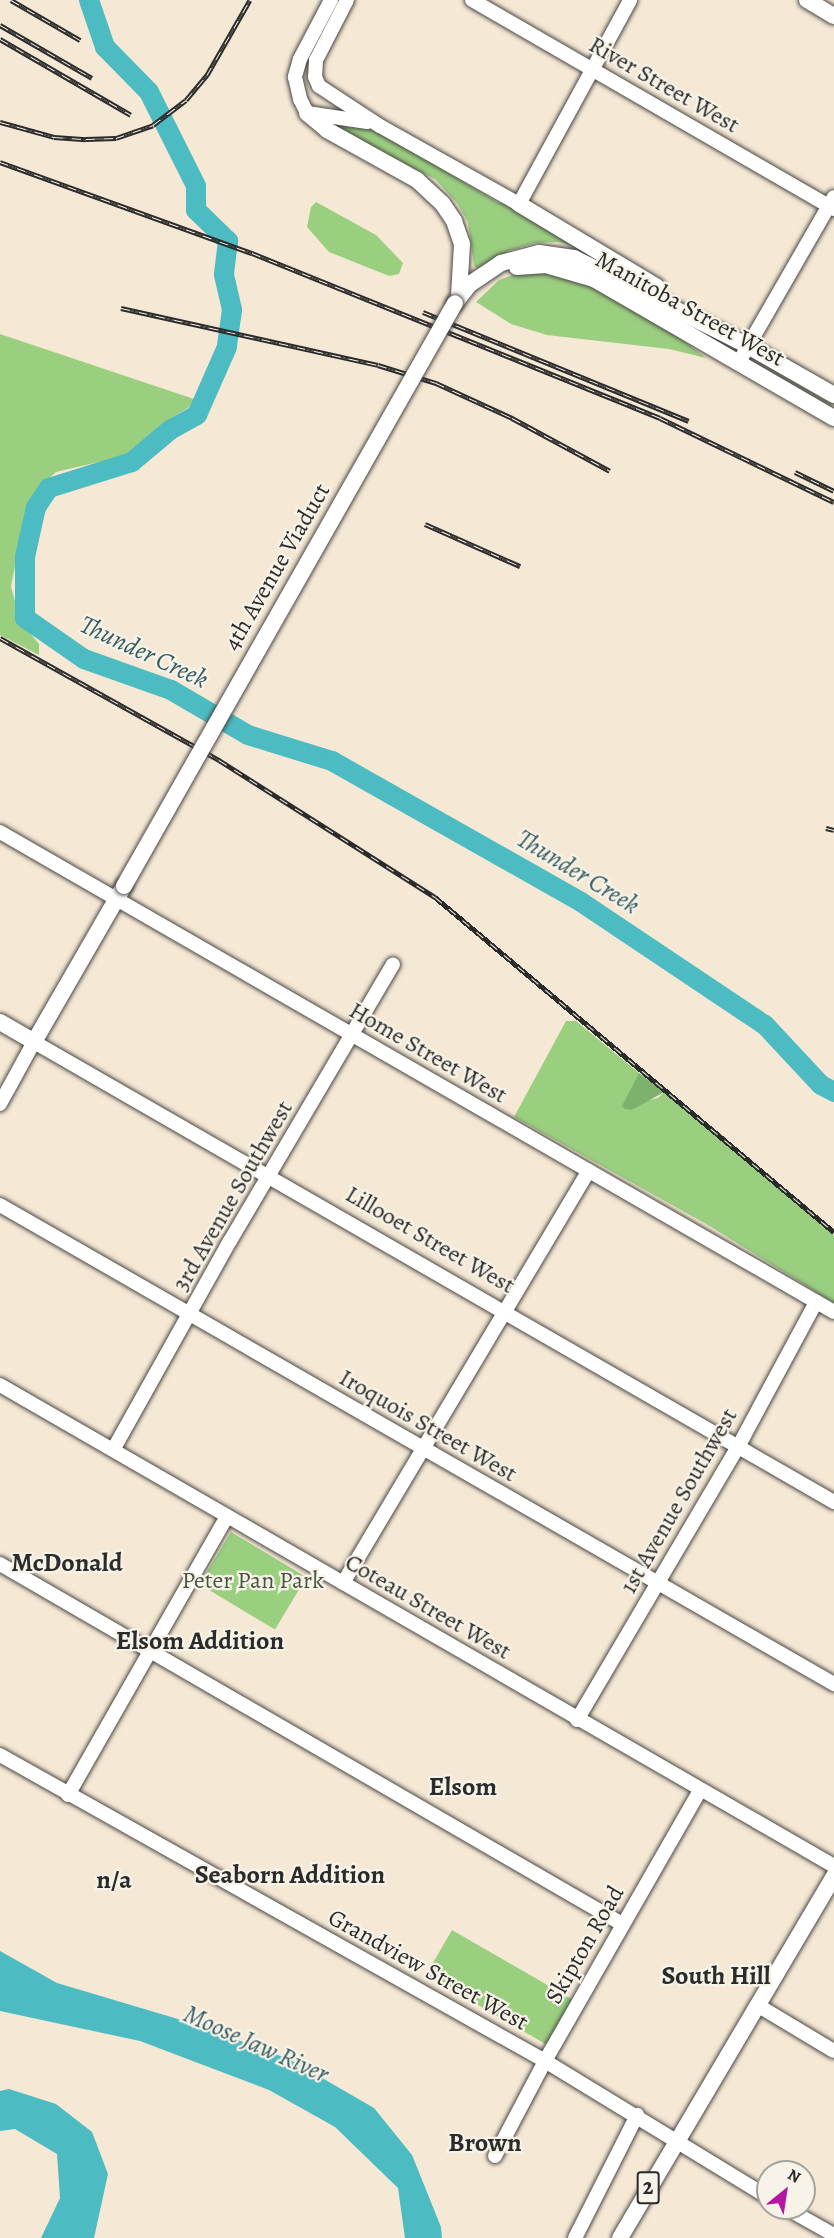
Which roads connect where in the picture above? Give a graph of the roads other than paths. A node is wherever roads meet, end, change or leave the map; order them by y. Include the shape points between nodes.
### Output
1 (331, 0) edge
2 (347, 0) edge
3 (472, 0) edge
4 (630, 0) edge
5 (807, 0) edge
6 (834, 16) edge
7 (590, 69) junction
8 (307, 113) junction
9 (381, 126) junction
10 (519, 204) junction
11 (832, 204) edge
12 (457, 300) junction
13 (748, 346) junction
14 (739, 363) junction
15 (834, 395) edge
16 (834, 418) edge
17 (0, 832) edge
18 (120, 893) junction
19 (393, 964) dead end
20 (0, 1022) edge
21 (352, 1035) junction
22 (34, 1042) junction
23 (0, 1104) edge
24 (589, 1171) junction
25 (270, 1176) junction
26 (0, 1204) edge
27 (816, 1302) junction
28 (505, 1310) junction
29 (834, 1312) edge
30 (191, 1314) junction
31 (0, 1385) edge
32 (738, 1447) junction
33 (422, 1449) junction
34 (113, 1450) junction
35 (834, 1502) edge
36 (226, 1516) junction
37 (0, 1564) edge
38 (656, 1582) junction
39 (343, 1583) junction
40 (150, 1651) junction
41 (834, 1684) edge
42 (577, 1720) junction
43 (0, 1755) edge
44 (700, 1790) junction
45 (68, 1795) junction
46 (834, 1866) edge
47 (834, 1876) edge
48 (622, 1924) junction
49 (759, 2006) junction
50 (834, 2051) edge
51 (545, 2061) junction
52 (637, 2115) junction
53 (677, 2139) junction
54 (495, 2156) dead end
55 (756, 2190) edge
56 (807, 2220) edge
57 (834, 2235) edge
58 (574, 2238) edge
59 (620, 2238) edge

1 - 8 street via 296,71 297,89
2 - 9 street via 315,65 315,77 324,90
3 - 7 street, River Street West
4 - 7 street
5 - 6 main road
7 - 10 street via 556,141
7 - 11 street, River Street West
8 - 9 street
8 - 12 main road via 327,130 417,180 442,203 462,244
9 - 10 street
10 - 13 main road via 729,330
11 - 13 street
12 - 13 main road, Manitoba Street West via 501,263 526,255 557,254 616,277 724,337
12 - 14 main road, Manitoba Street West via 513,268 534,264 560,267 609,286
12 - 18 main road, 4th Avenue Viaduct, bridge
13 - 14 street
13 - 15 main road, Manitoba Street West
14 - 16 main road, Manitoba Street West
17 - 18 street, Home Street West
18 - 21 street, Home Street West
18 - 22 main road, 4th Avenue Viaduct
19 - 21 street, 3rd Avenue Southwest
20 - 22 main road, Lillooet Street West
21 - 24 street, Home Street West
21 - 25 street, 3rd Avenue Southwest
22 - 23 street
22 - 25 street, Lillooet Street West
24 - 27 street, Home Street West
24 - 28 street
25 - 28 street, Lillooet Street West
25 - 30 street, 3rd Avenue Southwest
26 - 30 street, Iroquois Street West
27 - 29 street, Home Street West
27 - 32 street, 1st Avenue Southwest
28 - 32 street, Lillooet Street West
28 - 33 street
30 - 33 street, Iroquois Street West
30 - 34 street, 3rd Avenue Southwest
31 - 34 street, Coteau Street West
32 - 35 street, Lillooet Street West
32 - 38 street, 1st Avenue Southwest
33 - 38 street, Iroquois Street West
33 - 39 street
34 - 36 street, Coteau Street West
36 - 39 street, Coteau Street West
36 - 40 street
37 - 40 street
38 - 41 street, Iroquois Street West
38 - 42 street, 1st Avenue Southwest
39 - 42 street, Coteau Street West
40 - 45 street
40 - 48 street
42 - 44 street, Coteau Street West
43 - 45 street, Grandview Street West
44 - 46 street, Coteau Street West
44 - 48 street, Skipton Road
45 - 51 street, Grandview Street West
47 - 49 main road, 2
48 - 51 street, Skipton Road
49 - 50 street
49 - 53 main road, 2
51 - 52 street, Grandview Street West
51 - 54 street, Skipton Road
52 - 53 street, Grandview Street West
52 - 58 street
53 - 55 street, Grandview Street West
53 - 59 main road, 2
56 - 57 street

